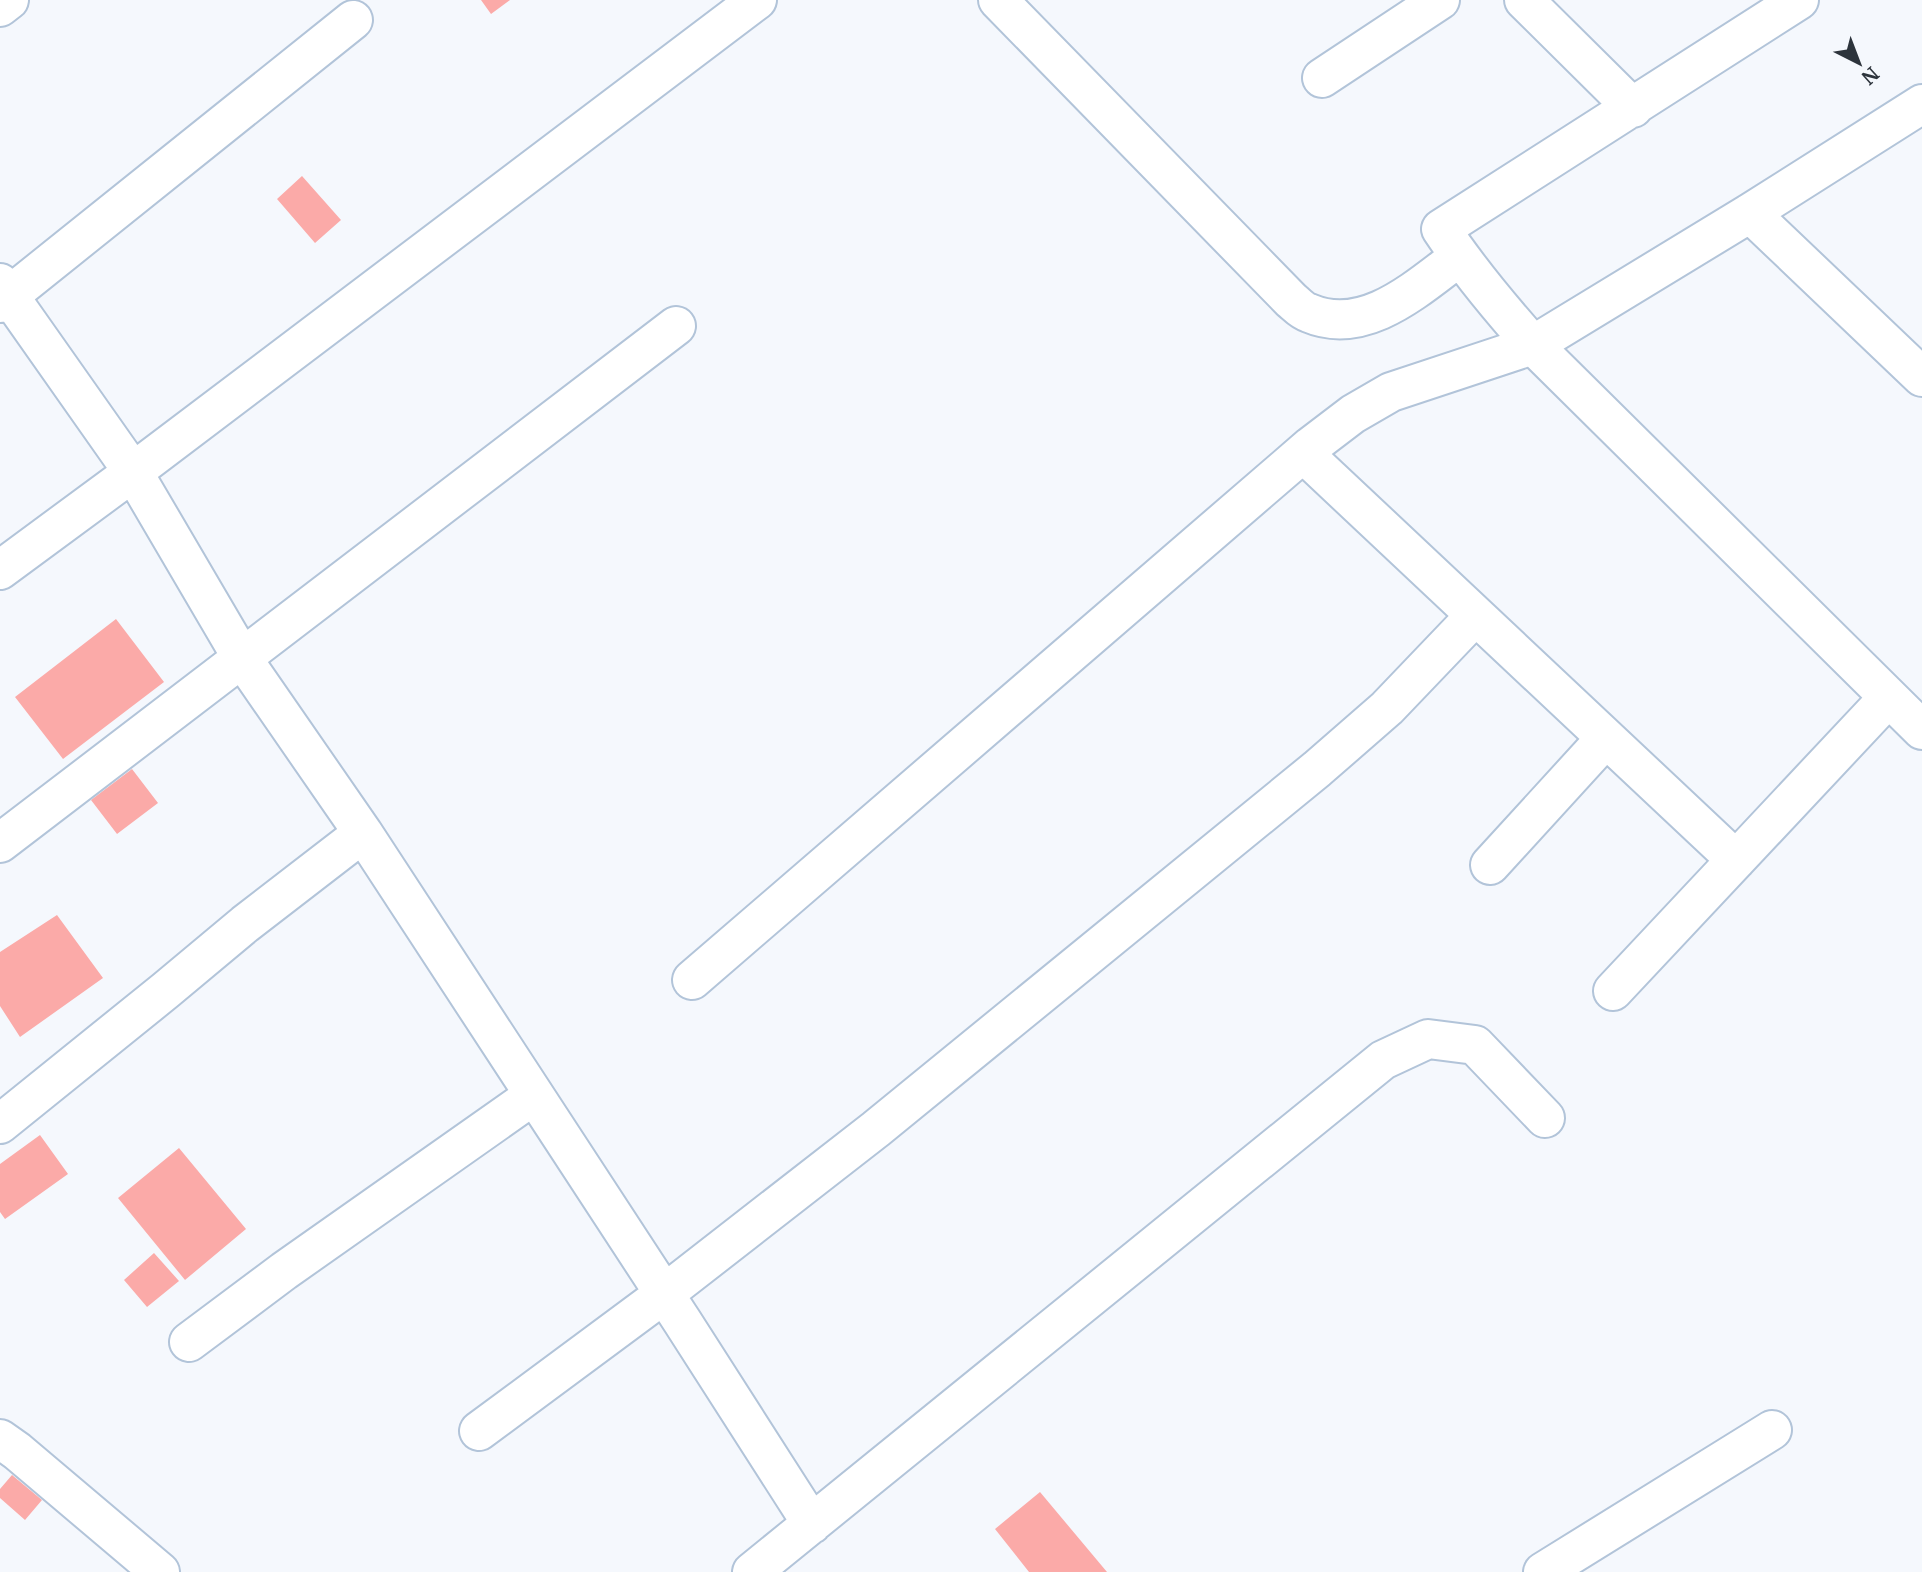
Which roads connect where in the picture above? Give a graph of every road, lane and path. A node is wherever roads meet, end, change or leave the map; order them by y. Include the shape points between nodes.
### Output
1 (9, 0) edge
2 (757, 0) edge
3 (998, 0) edge
4 (1440, 0) edge
5 (1524, 0) edge
6 (1799, 0) edge
7 (0, 7) edge
8 (353, 20) dead end
9 (1322, 78) dead end
10 (1922, 104) edge
11 (1633, 107) junction
12 (1750, 213) junction
13 (1459, 257) junction
14 (3, 295) edge
15 (676, 326) dead end
16 (1533, 345) junction
17 (1922, 377) edge
18 (1303, 453) junction
19 (133, 472) junction
20 (0, 570) edge
21 (1475, 615) junction
22 (242, 658) junction
23 (1888, 698) junction
24 (1922, 730) edge
25 (1606, 738) junction
26 (363, 833) junction
27 (0, 843) edge
28 (1736, 860) junction
29 (1490, 865) dead end
30 (692, 980) dead end
31 (1613, 991) dead end
32 (534, 1095) junction
33 (1545, 1118) dead end
34 (0, 1124) edge
35 (664, 1294) junction
36 (189, 1342) dead end
37 (479, 1430) dead end
38 (1772, 1430) dead end
39 (0, 1439) edge
40 (812, 1524) junction
41 (160, 1572) edge
42 (752, 1572) edge
43 (1543, 1572) edge

1 - 7 street
2 - 19 street
3 - 13 street via 1307,313 1337,321 1368,315 1401,299
4 - 9 street
5 - 11 street
6 - 11 street
8 - 14 street
10 - 12 street
11 - 13 street via 1441,229
12 - 16 street
12 - 17 street
13 - 16 street
14 - 19 street
15 - 22 street
16 - 18 street via 1391,392 1353,414
16 - 23 street
18 - 21 street
18 - 30 street
19 - 20 street
19 - 22 street
21 - 25 street
21 - 35 street via 1387,708 1317,769 887,1121
22 - 26 street
22 - 27 street
23 - 24 street
23 - 28 street
25 - 28 street
25 - 29 street
26 - 32 street
26 - 34 street
28 - 31 street
32 - 35 street
32 - 36 street
33 - 40 street via 1475,1045 1428,1040 1384,1060
35 - 37 street
35 - 40 street
38 - 43 street
39 - 41 street
40 - 42 street

